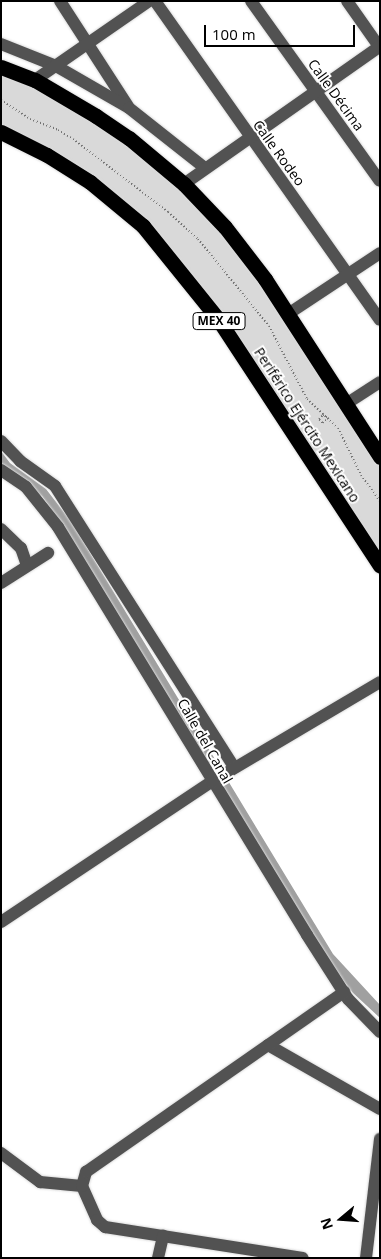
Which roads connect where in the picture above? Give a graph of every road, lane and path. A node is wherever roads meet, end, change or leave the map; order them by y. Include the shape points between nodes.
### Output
1 (60, 1) edge
2 (149, 1) edge
3 (155, 1) edge
4 (250, 1) edge
5 (347, 1) edge
6 (1, 44) edge
7 (90, 44) junction
8 (379, 47) edge
9 (56, 66) junction
10 (1, 67) edge
11 (35, 80) junction
12 (314, 90) junction
13 (1, 100) edge
14 (129, 108) junction
15 (1, 132) edge
16 (249, 137) junction
17 (205, 168) junction
18 (380, 182) edge
19 (184, 184) junction
20 (380, 253) edge
21 (348, 275) junction
22 (288, 314) junction
23 (380, 320) edge
24 (380, 382) edge
25 (346, 404) junction
26 (1, 440) edge
27 (380, 457) edge
28 (1, 470) edge
29 (380, 501) edge
30 (1, 529) edge
31 (48, 553) dead end
32 (27, 565) junction
33 (380, 566) edge
34 (1, 583) edge
35 (380, 672) edge
36 (376, 683) edge
37 (234, 767) junction
38 (211, 782) junction
39 (1, 922) edge
40 (344, 992) junction
41 (380, 1032) edge
42 (268, 1045) junction
43 (380, 1109) edge
44 (380, 1139) edge
45 (1, 1153) edge
46 (82, 1186) junction
47 (163, 1236) junction
48 (158, 1258) edge
49 (302, 1258) edge
50 (366, 1258) edge

1 - 7 street
2 - 7 street
3 - 16 street, Calle Rodeo
4 - 12 street, Calle Décima
5 - 8 street
6 - 9 street
7 - 9 street
7 - 14 street
8 - 12 street
9 - 11 street
9 - 14 street
10 - 11 highway
11 - 19 highway via 129,138
12 - 16 street
12 - 18 street, Calle Décima
13 - 29 path via 30,119 73,139 168,212 198,240 269,326 313,408 329,418 361,475
14 - 17 street
15 - 33 highway, Periférico Ejército Mexicano / MEX 40 via 90,182 149,233 218,319
16 - 17 street
16 - 21 street, Calle Rodeo
17 - 19 street
19 - 22 highway via 225,227
20 - 21 street
21 - 22 street
21 - 23 street, Calle Rodeo
22 - 25 highway
24 - 25 street
25 - 27 highway
26 - 37 street via 20,461 55,486
28 - 38 street, Calle del Canal via 26,487 58,527
30 - 32 street via 21,548
31 - 32 street
32 - 34 street
35 - 36 street
36 - 37 street
37 - 38 street
38 - 39 street
38 - 40 street, Calle del Canal
40 - 41 street, Calle del Canal
40 - 42 street
42 - 43 street
42 - 46 street via 86,1172
44 - 50 street
45 - 46 street via 40,1182
46 - 47 street via 101,1225
47 - 48 street
47 - 49 street

